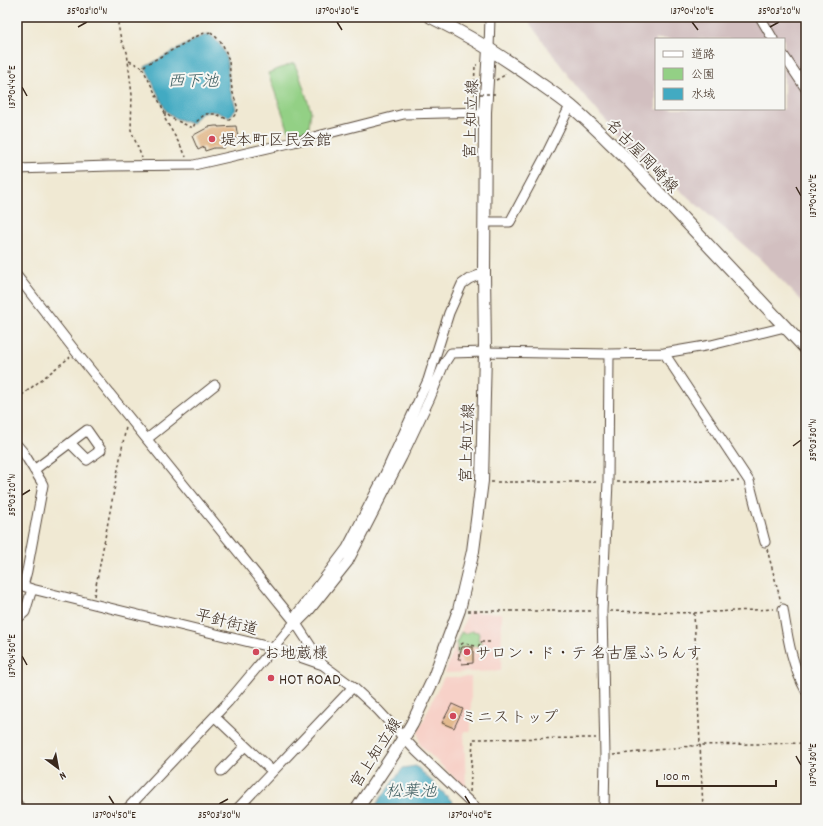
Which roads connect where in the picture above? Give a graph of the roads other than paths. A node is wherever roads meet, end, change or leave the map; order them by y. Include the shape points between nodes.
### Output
1 (431, 17) edge
2 (490, 17) edge
3 (760, 17) edge
4 (772, 38) edge
5 (489, 49) junction
6 (785, 58) edge
7 (806, 89) edge
8 (570, 106) junction
9 (485, 112) junction
10 (17, 169) edge
11 (484, 222) junction
12 (484, 273) junction
13 (17, 276) edge
14 (785, 327) junction
15 (806, 349) edge
16 (485, 352) junction
17 (664, 353) junction
18 (608, 354) junction
19 (215, 385) dead end
20 (147, 439) junction
21 (70, 443) dead end
22 (17, 445) edge
23 (34, 470) junction
24 (765, 542) road end
25 (20, 585) edge
26 (32, 589) junction
27 (783, 609) road end
28 (17, 619) edge
29 (295, 622) junction
30 (274, 648) junction
31 (323, 664) junction
32 (353, 687) junction
33 (806, 691) edge
34 (215, 716) junction
35 (404, 738) junction
36 (245, 746) junction
37 (222, 771) dead end
38 (272, 771) junction
39 (17, 804) edge
40 (473, 806) edge
41 (21, 809) edge
42 (127, 809) edge
43 (236, 809) edge
44 (356, 809) edge
45 (604, 809) edge

1 - 5 main road, 名古屋岡崎線
2 - 5 street
3 - 4 street
5 - 8 main road, 名古屋岡崎線
5 - 9 main road, 宮上知立線
6 - 7 street
8 - 11 street via 510,222
8 - 14 main road, 名古屋岡崎線 via 597,130
9 - 10 street via 404,114 294,142 186,165
9 - 11 main road, 宮上知立線
11 - 12 main road, 宮上知立線
12 - 16 main road, 宮上知立線
12 - 29 street via 462,284 449,313 428,380 385,474 347,548 297,614
13 - 20 street
14 - 15 main road, 名古屋岡崎線
14 - 17 street via 711,346
16 - 18 street
16 - 29 street via 452,353 444,364 402,457 348,562 309,611
16 - 35 main road, 宮上知立線 via 482,481 473,551 459,610 433,680
17 - 18 street
17 - 24 street via 749,481
18 - 45 street via 608,482 602,611
19 - 20 street
20 - 29 street
21 - 23 street
22 - 23 street
23 - 25 street via 43,485 27,572
25 - 26 street, 平針街道
26 - 28 street via 25,612
26 - 30 street, 平針街道
27 - 33 street via 792,659
29 - 30 street
29 - 31 street
30 - 31 street, 平針街道
30 - 34 street
31 - 32 street, 平針街道
32 - 35 street, 平針街道
32 - 38 street
34 - 36 street
34 - 42 street
35 - 40 street, 平針街道
35 - 44 main road, 宮上知立線
36 - 37 street
36 - 38 street
38 - 43 street
39 - 41 street

